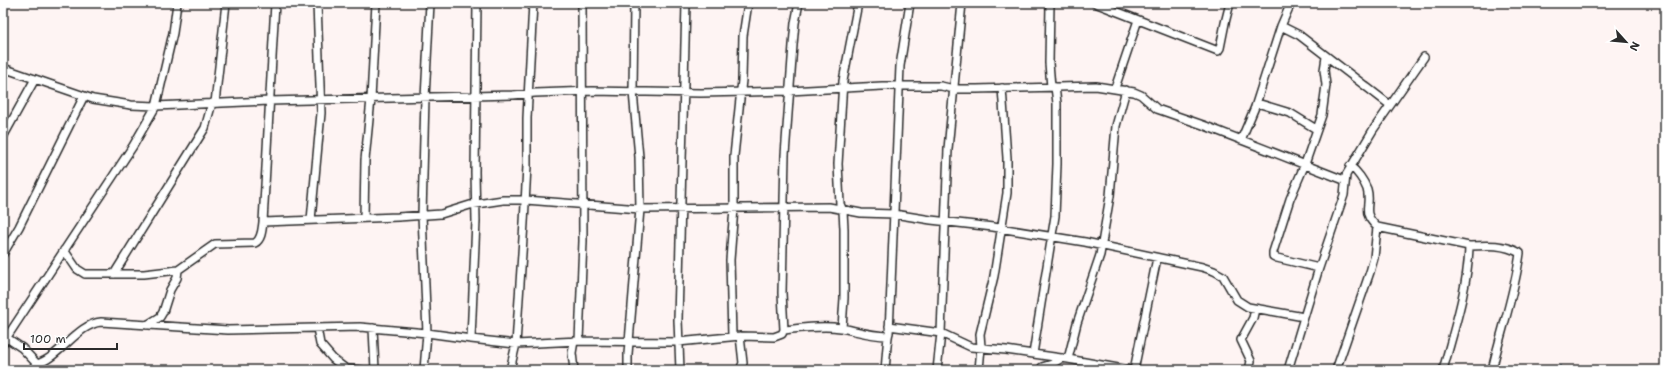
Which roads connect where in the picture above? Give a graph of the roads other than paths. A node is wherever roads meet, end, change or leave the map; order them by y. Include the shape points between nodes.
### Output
1 (176, 3) edge
2 (226, 3) edge
3 (275, 3) edge
4 (317, 3) edge
5 (376, 3) edge
6 (430, 3) edge
7 (477, 3) edge
8 (533, 3) edge
9 (582, 3) edge
10 (634, 3) edge
11 (686, 3) edge
12 (748, 3) edge
13 (799, 3) edge
14 (858, 3) edge
15 (910, 3) edge
16 (962, 3) edge
17 (1050, 3) edge
18 (1095, 3) edge
19 (1230, 3) edge
20 (1291, 3) edge
21 (1138, 20) junction
22 (1281, 26) junction
23 (1326, 57) junction
24 (1424, 57) dead end
25 (3, 68) edge
26 (34, 79) junction
27 (899, 86) junction
28 (1053, 87) junction
29 (1002, 88) junction
30 (1114, 88) junction
31 (843, 89) junction
32 (954, 89) junction
33 (1126, 90) junction
34 (583, 91) junction
35 (633, 92) junction
36 (684, 92) junction
37 (740, 92) junction
38 (789, 92) junction
39 (529, 93) junction
40 (84, 96) junction
41 (476, 96) junction
42 (425, 98) junction
43 (371, 99) junction
44 (320, 100) junction
45 (269, 101) junction
46 (214, 103) junction
47 (1257, 103) junction
48 (1390, 105) junction
49 (156, 106) junction
50 (1316, 129) junction
51 (3, 137) edge
52 (1241, 140) junction
53 (1305, 164) junction
54 (1350, 166) junction
55 (1344, 180) junction
56 (526, 200) junction
57 (476, 204) junction
58 (583, 204) junction
59 (681, 208) junction
60 (734, 208) junction
61 (785, 208) junction
62 (640, 209) junction
63 (843, 211) junction
64 (894, 214) junction
65 (422, 216) junction
66 (364, 218) junction
67 (311, 220) junction
68 (263, 222) junction
69 (944, 222) junction
70 (1377, 227) junction
71 (1002, 228) junction
72 (1052, 237) junction
73 (1101, 246) junction
74 (1469, 246) junction
75 (64, 250) junction
76 (3, 254) edge
77 (1157, 258) junction
78 (1319, 268) junction
79 (178, 270) junction
80 (114, 274) junction
81 (1255, 309) junction
82 (160, 317) junction
83 (1304, 317) junction
84 (146, 325) junction
85 (160, 326) junction
86 (889, 326) junction
87 (317, 328) junction
88 (374, 328) junction
89 (842, 328) junction
90 (784, 330) junction
91 (427, 333) junction
92 (941, 333) junction
93 (732, 336) junction
94 (740, 336) junction
95 (888, 336) junction
96 (471, 339) junction
97 (5, 340) edge
98 (576, 341) junction
99 (630, 342) junction
100 (678, 342) junction
101 (516, 344) junction
102 (981, 347) junction
103 (1036, 354) junction
104 (1065, 359) junction
105 (1042, 368) edge
106 (361, 370) edge
107 (375, 370) edge
108 (424, 370) edge
109 (510, 370) edge
110 (574, 370) edge
111 (628, 370) edge
112 (680, 370) edge
113 (740, 370) edge
114 (885, 370) edge
115 (937, 370) edge
116 (979, 370) edge
117 (1129, 370) edge
118 (1134, 370) edge
119 (1249, 370) edge
120 (1288, 370) edge
121 (1336, 370) edge
122 (1443, 370) edge
123 (1492, 370) edge

1 - 49 street via 173,33
2 - 46 street
3 - 45 street
4 - 44 street
5 - 43 street
6 - 42 street
7 - 41 street
8 - 39 street
9 - 34 street
10 - 35 street
11 - 36 street
12 - 37 street via 743,36
13 - 38 street
14 - 31 street
15 - 27 street
16 - 32 street
17 - 28 street via 1049,63
18 - 21 street
19 - 21 street via 1218,51
20 - 22 street
21 - 30 street
22 - 23 street
22 - 47 street
23 - 48 street
23 - 50 street via 1324,102
24 - 48 street
25 - 26 street
26 - 40 street
26 - 51 street
27 - 31 street
27 - 32 street via 941,86
27 - 64 street
28 - 29 street
28 - 30 street
28 - 72 street via 1057,111 1057,164
29 - 32 street
29 - 71 street via 1007,158
30 - 33 street
31 - 38 street
31 - 63 street via 838,164 840,204
32 - 69 street
33 - 52 street via 1141,95 1157,108
33 - 73 street via 1116,126 1110,196
34 - 35 street
34 - 39 street
34 - 58 street
35 - 36 street
35 - 62 street via 639,156
36 - 37 street
36 - 59 street
37 - 38 street
37 - 60 street via 734,156
38 - 61 street
39 - 41 street
39 - 56 street
40 - 49 street via 110,102
40 - 76 street via 19,228
41 - 42 street
41 - 57 street
42 - 43 street
42 - 65 street
43 - 44 street
43 - 66 street via 365,160
44 - 45 street
44 - 67 street via 320,136
45 - 46 street
45 - 68 street
46 - 49 street
46 - 80 street via 205,128
47 - 50 street via 1290,113
47 - 52 street
48 - 54 street
49 - 75 street via 133,146
50 - 53 street
52 - 53 street
53 - 55 street
53 - 78 street via 1283,218 1273,256
54 - 55 street
54 - 70 street via 1367,189 1368,215
55 - 78 street via 1344,195
56 - 57 street via 491,200
56 - 58 street
56 - 101 street
57 - 65 street via 441,214
57 - 96 street
58 - 62 street
58 - 98 street via 583,270
59 - 60 street
59 - 62 street
59 - 100 street
60 - 61 street
60 - 93 street via 730,260
61 - 63 street via 829,207
61 - 90 street via 782,293
62 - 99 street
63 - 64 street
63 - 89 street
64 - 69 street
64 - 86 street
65 - 66 street
65 - 91 street
66 - 67 street
67 - 68 street
68 - 79 street via 259,241 215,244
69 - 71 street
69 - 92 street
70 - 74 street
70 - 121 street via 1370,272
71 - 72 street
71 - 102 street via 980,334
72 - 73 street
72 - 103 street
73 - 77 street
73 - 104 street
74 - 122 street via 1464,291
74 - 123 street via 1510,247 1520,253 1513,293
75 - 80 street via 74,266 82,272
75 - 97 street
77 - 81 street via 1214,271 1223,276 1237,300
77 - 118 street
78 - 83 street
79 - 80 street via 164,273
79 - 82 street via 178,278 170,290
81 - 83 street
81 - 119 street via 1241,340 1251,361
82 - 84 street
82 - 85 street
83 - 120 street
84 - 85 street
84 - 97 street via 101,322 92,324 56,353 37,364 22,348
85 - 87 street via 228,330
86 - 92 street
86 - 95 street
87 - 88 street
87 - 106 street via 320,344 333,359 346,369
88 - 91 street
88 - 107 street
89 - 90 street
89 - 95 street
90 - 94 street via 782,334 774,337
91 - 96 street
91 - 108 street
92 - 102 street via 971,347
92 - 115 street
93 - 94 street
93 - 100 street
94 - 113 street via 743,363
95 - 114 street
96 - 101 street
98 - 99 street
98 - 101 street
98 - 110 street via 572,353
99 - 100 street
99 - 111 street
100 - 112 street
101 - 109 street
102 - 103 street
102 - 116 street
103 - 104 street
103 - 105 street
104 - 105 street
104 - 117 street

